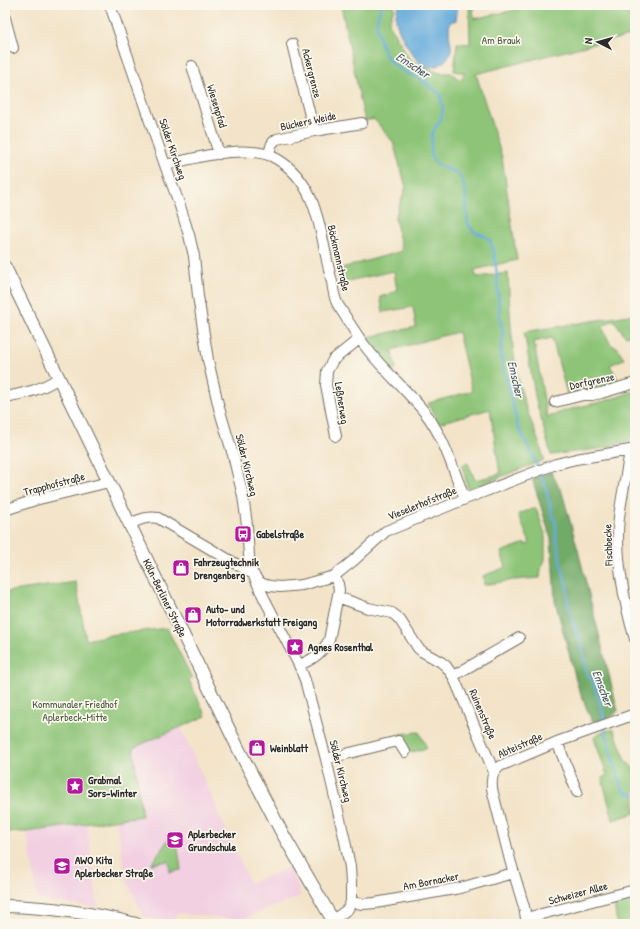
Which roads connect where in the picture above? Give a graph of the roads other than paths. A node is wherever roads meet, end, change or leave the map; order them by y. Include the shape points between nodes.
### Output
1 (110, 5) edge
2 (5, 18) edge
3 (292, 44) dead end
4 (13, 48) dead end
5 (192, 66) dead end
6 (362, 123) dead end
7 (314, 131) junction
8 (219, 154) junction
9 (269, 155) junction
10 (165, 165) junction
11 (5, 267) edge
12 (359, 339) junction
13 (59, 378) junction
14 (635, 383) edge
15 (5, 397) edge
16 (554, 402) dead end
17 (336, 436) dead end
18 (633, 449) edge
19 (109, 482) junction
20 (465, 499) junction
21 (5, 510) edge
22 (129, 524) junction
23 (253, 574) junction
24 (334, 576) junction
25 (338, 597) junction
26 (519, 638) dead end
27 (635, 638) edge
28 (299, 665) junction
29 (453, 676) junction
30 (635, 714) edge
31 (557, 742) junction
32 (405, 752) dead end
33 (326, 759) junction
34 (494, 772) junction
35 (577, 792) dead end
36 (513, 873) junction
37 (635, 890) edge
38 (351, 902) junction
39 (5, 906) edge
40 (527, 921) edge
41 (334, 922) edge
42 (136, 924) edge

1 - 10 street, Sölder Kirchweg
2 - 4 street
3 - 7 street, Ackergrenze
5 - 8 street, Wiesenpfad
6 - 7 street, Bückers Weide
7 - 9 street, Bückers Weide via 273,142
8 - 9 street, Böckmannstraße via 252,152
8 - 10 street, Böckmannstraße
9 - 12 street, Böckmannstraße via 291,170 309,194 316,213 337,302
10 - 23 street, Sölder Kirchweg via 191,242 208,360 243,496
11 - 13 main road, Köln-Berliner Straße
12 - 17 street, Leßnerweg via 333,360 327,371 326,385
12 - 20 street, Böckmannstraße via 431,422 443,444
13 - 15 street via 39,389
13 - 19 main road, Köln-Berliner Straße
14 - 16 street, Dorfgrenze
18 - 20 street, Vieselerhofstraße via 547,467
18 - 27 street, Fischbecke via 619,517 618,544 625,597
19 - 21 street, Trapphofstraße
19 - 22 main road, Köln-Berliner Straße
20 - 24 street, Vieselerhofstraße via 386,531
22 - 23 street, Vieselerhofstraße via 150,517 162,519
22 - 41 main road, Köln-Berliner Straße via 266,803
23 - 24 street, Vieselerhofstraße via 263,584 280,587 302,585
23 - 28 street, Sölder Kirchweg
24 - 25 street via 338,584
25 - 28 street via 332,630 326,646 318,655
25 - 29 street, Ruinenstraße via 368,608 392,613 400,620 418,648 441,662
26 - 29 street
28 - 33 street, Sölder Kirchweg
29 - 34 street, Ruinenstraße
30 - 31 street, Abteistraße
31 - 34 street, Abteistraße via 500,766
31 - 35 street, Abteistraße
32 - 33 street via 397,736
33 - 38 street, Sölder Kirchweg via 345,840 351,879
34 - 36 street, Ruinenstraße via 493,793
36 - 38 street, Am Bornacker via 460,888 375,903
36 - 40 street, Ruinenstraße
37 - 40 street, Schweizer Allee
38 - 41 street via 348,909
39 - 42 main road via 65,911

